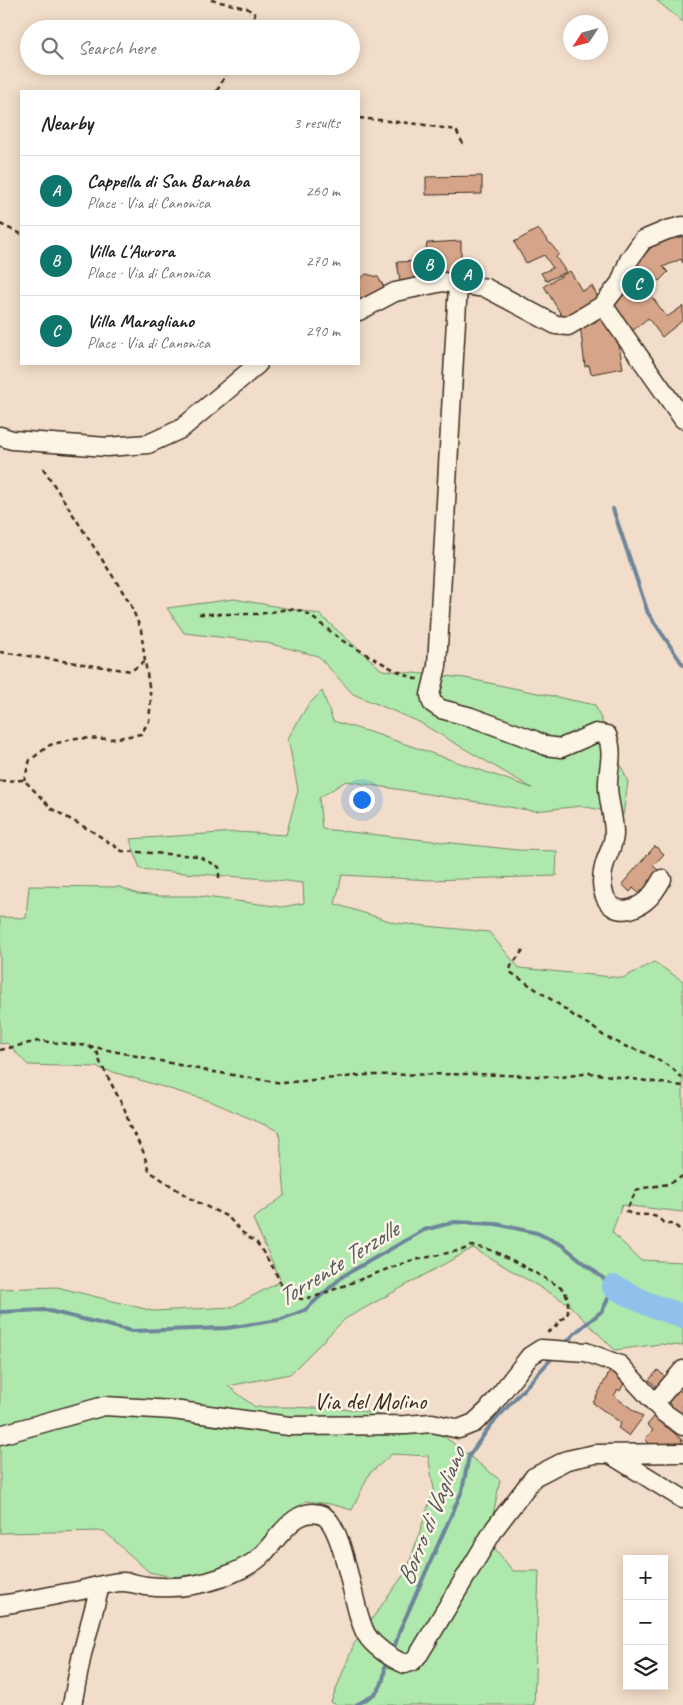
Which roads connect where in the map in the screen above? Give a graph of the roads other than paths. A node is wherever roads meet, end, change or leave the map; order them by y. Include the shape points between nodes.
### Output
1 (683, 226) edge
2 (458, 284) junction
3 (603, 305) junction
4 (360, 310) edge
5 (257, 365) edge
6 (683, 419) edge
7 (0, 436) edge
8 (662, 879) dead end
9 (683, 1370) edge
10 (655, 1404) junction
11 (683, 1426) edge
12 (0, 1435) edge
13 (683, 1452) edge
14 (610, 1454) junction
15 (683, 1499) edge
16 (100, 1586) junction
17 (0, 1606) edge
18 (72, 1705) edge

1 - 3 street via 643,240 629,260 620,283
2 - 3 street via 486,288 556,325 568,326
2 - 4 street via 443,282 395,292
2 - 8 street via 432,703 546,746 561,748 596,733 607,735 611,762 608,788 614,836 604,866 604,896 616,909 632,908 655,893
3 - 6 street
5 - 7 street via 181,429 148,444 107,447 12,440
9 - 10 street
10 - 11 street
10 - 12 street, Via del Molino via 620,1365 586,1352 541,1349 530,1356 488,1410 474,1423 459,1428 432,1423 289,1426 173,1410 104,1406
13 - 14 street
14 - 15 street
14 - 16 street via 567,1460 534,1477 495,1528 420,1654 404,1664 366,1635 338,1538 330,1520 312,1512 288,1525 260,1557 221,1578 194,1586 169,1588 123,1582
16 - 17 street
16 - 18 street

